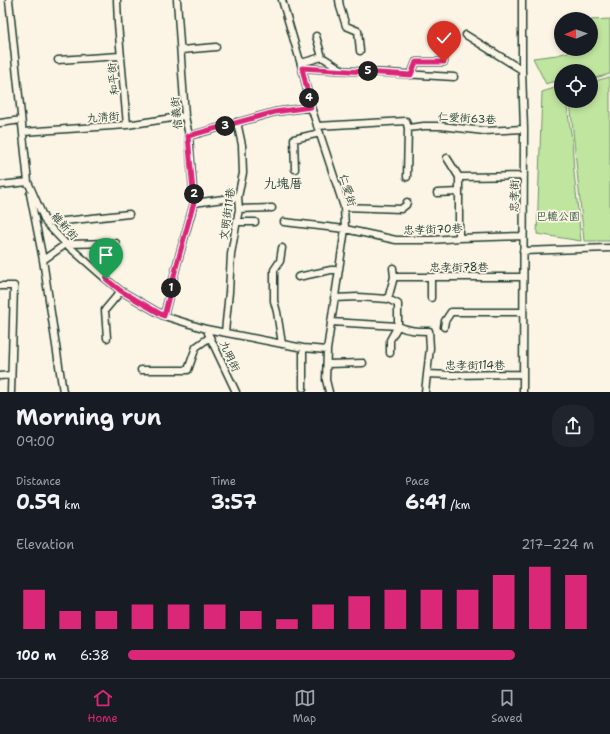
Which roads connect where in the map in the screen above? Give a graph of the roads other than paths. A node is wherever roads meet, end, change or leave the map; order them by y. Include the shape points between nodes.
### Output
1 (9, 0) edge
2 (117, 0) edge
3 (177, 0) edge
4 (282, 0) edge
5 (339, 0) edge
6 (522, 0) edge
7 (466, 35) dead end
8 (316, 36) dead end
9 (216, 47) dead end
10 (181, 50) junction
11 (360, 51) dead end
12 (120, 56) junction
13 (322, 57) junction
14 (58, 60) dead end
15 (444, 62) dead end
16 (302, 65) junction
17 (342, 70) junction
18 (522, 70) junction
19 (411, 75) junction
20 (454, 77) dead end
21 (311, 107) junction
22 (185, 116) junction
23 (21, 120) junction
24 (237, 122) junction
25 (0, 123) edge
26 (127, 125) junction
27 (317, 126) junction
28 (408, 128) junction
29 (524, 129) junction
30 (22, 132) junction
31 (320, 133) junction
32 (188, 136) junction
33 (447, 158) dead end
34 (295, 169) dead end
35 (524, 176) junction
36 (407, 177) dead end
37 (459, 177) junction
38 (28, 182) junction
39 (0, 185) edge
40 (459, 192) junction
41 (437, 193) dead end
42 (238, 196) junction
43 (194, 202) junction
44 (406, 202) dead end
45 (344, 207) junction
46 (272, 208) dead end
47 (239, 209) junction
48 (129, 214) dead end
49 (237, 222) junction
50 (255, 222) dead end
51 (284, 222) dead end
52 (46, 223) junction
53 (345, 229) junction
54 (523, 236) junction
55 (459, 238) junction
56 (116, 243) dead end
57 (66, 244) junction
58 (282, 248) dead end
59 (610, 248) edge
60 (523, 251) junction
61 (113, 254) dead end
62 (43, 260) junction
63 (392, 268) dead end
64 (338, 270) junction
65 (101, 274) junction
66 (394, 277) junction
67 (431, 277) junction
68 (523, 277) junction
69 (298, 278) dead end
70 (0, 286) edge
71 (121, 291) junction
72 (334, 298) junction
73 (431, 298) dead end
74 (388, 299) junction
75 (523, 312) junction
76 (164, 316) junction
77 (331, 322) junction
78 (398, 326) junction
79 (444, 327) dead end
80 (206, 328) junction
81 (225, 332) junction
82 (210, 337) junction
83 (107, 338) dead end
84 (282, 344) junction
85 (303, 348) junction
86 (327, 350) junction
87 (390, 353) dead end
88 (363, 363) dead end
89 (326, 364) junction
90 (141, 370) dead end
91 (427, 374) junction
92 (523, 374) junction
93 (11, 375) junction
94 (0, 376) edge
95 (303, 388) dead end
96 (11, 392) edge
97 (63, 392) edge
98 (236, 392) edge
99 (329, 392) edge
100 (425, 392) edge
101 (523, 392) edge

1 - 23 street, 維新街
2 - 12 street, 和平街
3 - 10 street, 信義街
4 - 16 street, 仁愛街
5 - 11 street via 346,26 358,31
6 - 18 street, 忠孝街
7 - 18 street
8 - 13 street
9 - 10 street
10 - 22 street, 信義街
12 - 14 street, 和平街
12 - 26 street, 和平街
13 - 16 street
13 - 17 street
15 - 19 street via 416,62
16 - 17 street
16 - 21 street, 仁愛街
17 - 19 street
18 - 29 street, 忠孝街
19 - 20 street
21 - 24 street via 275,112
21 - 27 street, 仁愛街
22 - 26 street, 九清街
22 - 32 street, 信義街
23 - 25 street
23 - 30 street, 維新街
24 - 32 street
24 - 42 street, 文明街11巷 via 242,146 243,173
26 - 30 street, 九清街
27 - 28 street, 仁愛街63巷 via 406,121
27 - 31 street, 仁愛街
28 - 29 street, 仁愛街63巷 via 436,126 484,131
28 - 36 street
29 - 35 street, 忠孝街
30 - 38 street, 維新街
31 - 34 street via 294,139
31 - 45 street, 仁愛街
32 - 43 street, 信義街
33 - 37 street
35 - 37 street
35 - 54 street, 忠孝街
37 - 40 street
38 - 39 street
38 - 52 street, 維新街
38 - 62 street, 維新街
40 - 41 street
40 - 55 street
42 - 43 street
42 - 47 street, 文明街11巷
43 - 76 street, 信義街
44 - 45 street via 401,208
45 - 53 street, 仁愛街
46 - 47 street
47 - 49 street, 文明街11巷
48 - 52 street
49 - 50 street
49 - 81 street, 文明街11巷 via 231,254
51 - 53 street, 忠孝街70巷
52 - 57 street, 維新街
53 - 55 street, 忠孝街70巷 via 396,240
53 - 64 street, 仁愛街
54 - 55 street, 忠孝街70巷
54 - 60 street, 忠孝街
56 - 57 street
57 - 62 street
57 - 65 street, 維新街
58 - 84 street via 280,261 274,270 274,301
59 - 60 street
60 - 68 street, 忠孝街
61 - 65 street
62 - 97 street, 維新街
63 - 66 street
64 - 69 street
64 - 72 street, 仁愛街
65 - 71 street, 維新街
66 - 67 street, 忠孝街78巷
66 - 74 street
67 - 68 street, 忠孝街78巷
67 - 73 street
68 - 75 street, 忠孝街
70 - 93 street via 14,286
71 - 76 street, 維新街
71 - 83 street via 105,310
72 - 74 street
72 - 77 street, 仁愛街
74 - 78 street via 398,304
75 - 79 street via 451,312
75 - 92 street, 忠孝街
76 - 80 street, 維新街
77 - 78 street
77 - 86 street, 仁愛街
78 - 87 street via 390,340
78 - 91 street via 405,330 429,331
80 - 81 street, 維新街
80 - 82 street, 九明街
81 - 84 street, 維新街
82 - 90 street via 196,347 188,370
82 - 98 street, 九明街
84 - 85 street, 維新街
85 - 86 street, 維新街
85 - 95 street
86 - 89 street, 仁愛街
88 - 89 street
89 - 99 street, 仁愛街
91 - 92 street, 忠孝街114巷
91 - 100 street
92 - 101 street, 忠孝街
93 - 94 street
93 - 96 street

